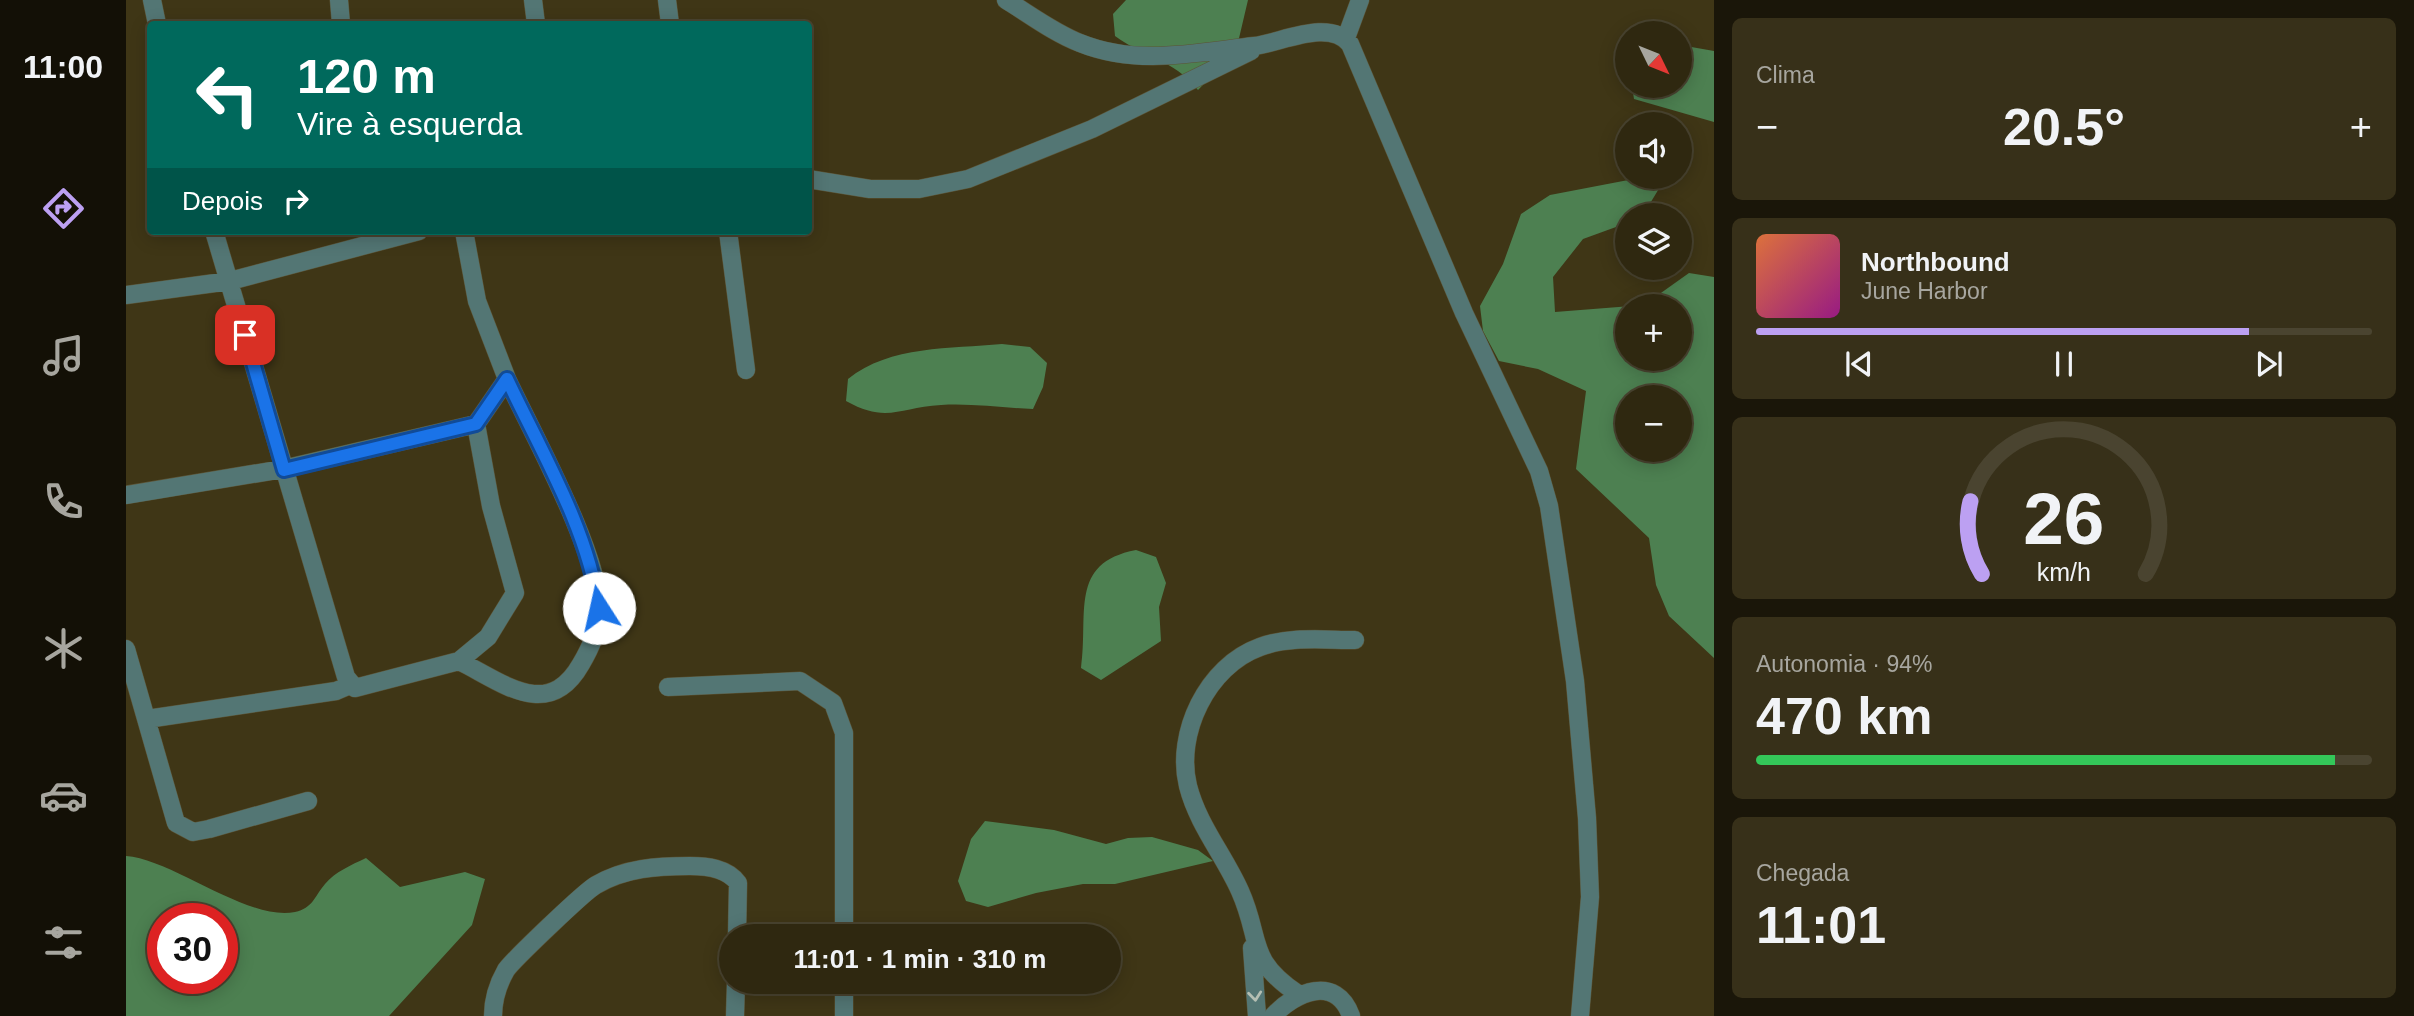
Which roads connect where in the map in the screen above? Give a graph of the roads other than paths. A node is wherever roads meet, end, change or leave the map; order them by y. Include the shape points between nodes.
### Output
1 (152, 0) edge
2 (339, 0) edge
3 (533, 0) edge
4 (667, 0) edge
5 (1006, 0) edge
6 (1360, 0) edge
7 (156, 21) edge
8 (341, 21) edge
9 (536, 21) edge
10 (670, 21) edge
11 (1346, 38) junction
12 (1264, 45) junction
13 (812, 179) edge
14 (215, 235) edge
15 (384, 235) edge
16 (465, 235) edge
17 (729, 235) edge
18 (366, 237) edge
19 (230, 281) junction
20 (126, 295) edge
21 (746, 370) dead end
22 (507, 379) junction
23 (476, 424) junction
24 (284, 470) junction
25 (126, 495) edge
26 (1355, 640) dead end
27 (126, 649) edge
28 (459, 661) junction
29 (350, 685) junction
30 (668, 687) dead end
31 (147, 719) junction
32 (308, 801) dead end
33 (737, 924) edge
34 (844, 924) edge
35 (1251, 927) junction
36 (1298, 993) junction
37 (736, 994) edge
38 (844, 994) edge
39 (493, 1016) edge
40 (735, 1016) edge
41 (844, 1016) edge
42 (1258, 1016) edge
43 (1273, 1016) edge
44 (1351, 1016) edge
45 (1580, 1016) edge

1 - 7 street
2 - 8 street
3 - 9 street
4 - 10 street
5 - 12 street via 1078,42 1118,55 1149,58
6 - 11 street
11 - 12 street via 1319,32
11 - 45 street via 1464,313 1539,471 1549,506 1574,681 1587,818 1590,897
12 - 13 street via 1092,129 968,179 919,189 870,189
14 - 19 street
15 - 18 street
16 - 22 street via 477,301
17 - 21 street
18 - 19 street
19 - 20 street
19 - 24 street
22 - 23 street
22 - 28 street via 596,580 596,637 579,668 550,695 522,692
23 - 24 street
23 - 28 street via 491,506 515,593 488,637
24 - 25 street
24 - 29 street
26 - 35 street via 1283,641 1259,647 1221,673 1194,716 1184,765 1189,789 1241,892
27 - 31 street
28 - 29 street via 362,689
29 - 31 street via 336,691
30 - 34 street via 800,681 833,703 844,733
31 - 32 street via 176,823 193,832
33 - 39 street via 738,883 723,870 669,866 620,874 594,886 507,969 493,1001
35 - 36 street via 1269,972
35 -> 42 street
36 - 43 street
36 - 44 street via 1331,993
37 - 40 street
38 - 41 street

